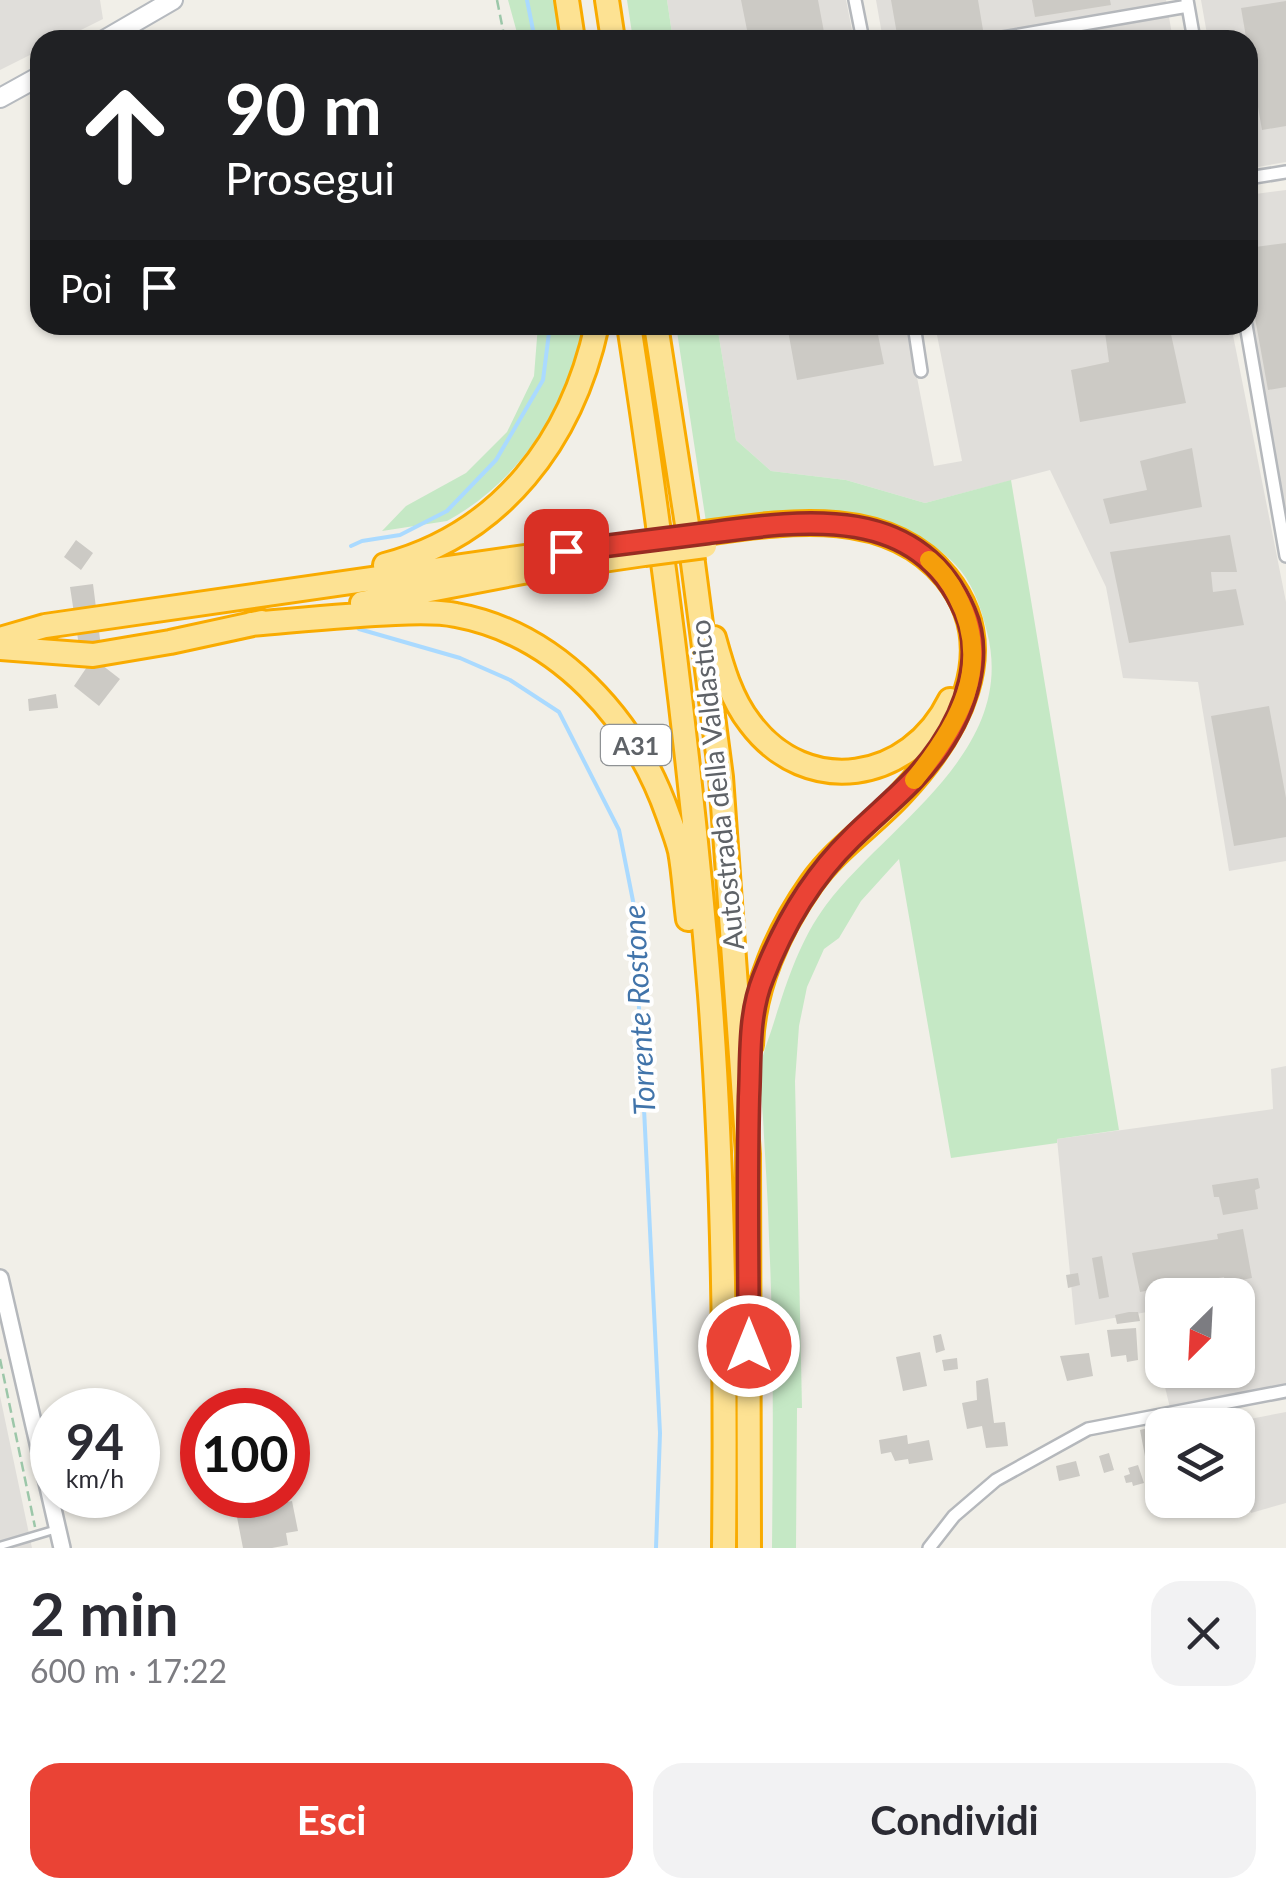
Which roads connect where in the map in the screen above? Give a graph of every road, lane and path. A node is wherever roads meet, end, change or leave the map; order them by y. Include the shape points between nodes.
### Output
1 (173, 0) edge
2 (496, 0) edge
3 (568, 0) edge
4 (580, 0) edge
5 (607, 0) edge
6 (855, 0) edge
7 (1188, 3) edge
8 (121, 30) edge
9 (503, 30) edge
10 (572, 30) edge
11 (584, 30) edge
12 (612, 30) edge
13 (861, 30) edge
14 (1044, 30) edge
15 (1192, 30) edge
16 (30, 82) edge
17 (0, 98) edge
18 (1286, 172) edge
19 (1258, 176) edge
20 (595, 335) edge
21 (631, 335) edge
22 (658, 335) edge
23 (916, 335) edge
24 (1248, 335) edge
25 (921, 370) dead end
26 (644, 547) junction
27 (701, 547) junction
28 (1286, 556) edge
29 (299, 588) junction
30 (251, 624) junction
31 (0, 639) edge
32 (0, 648) edge
33 (748, 1154) junction
34 (719, 1166) junction
35 (0, 1278) edge
36 (6, 1326) edge
37 (0, 1358) edge
38 (1286, 1391) edge
39 (58, 1529) junction
40 (37, 1534) junction
41 (0, 1546) edge
42 (62, 1548) edge
43 (724, 1548) edge
44 (749, 1548) edge
45 (929, 1548) edge

1 - 8 main road
2 - 9 path
3 - 10 highway
4 - 11 highway
5 - 12 highway
6 - 13 street
7 - 14 street
7 - 15 street
16 - 17 main road
18 - 19 street
20 - 29 highway, A31 via 570,410 505,499 428,550
21 - 34 highway, Autostrada della Valdastico via 684,730
22 - 27 highway, Autostrada della Valdastico
23 - 25 street
24 - 28 street
26 - 27 highway, A31, bridge
26 - 29 highway, A31
26 - 30 highway, A31
27 - 27 highway, A31 via 840,535 875,543 920,569 952,612 961,649 957,682 930,733 890,761 857,771 811,767 772,746 736,700 719,656
27 - 33 highway, Autostrada della Valdastico
27 - 33 highway, A31 via 816,522 886,536 937,566 962,604 973,640 964,698 944,740 901,796 812,883 761,982 752,1024
29 - 31 highway, A31 via 45,626
30 - 32 highway, A31 via 93,655
30 - 34 highway, A31 via 456,615 540,649 617,716 642,753 680,849
33 - 44 highway, Autostrada della Valdastico
34 - 43 highway, Autostrada della Valdastico
35 - 36 street
36 - 39 street
37 - 40 path
38 - 45 street via 1088,1428 996,1480
39 - 40 lane
39 - 42 street
40 - 41 lane

